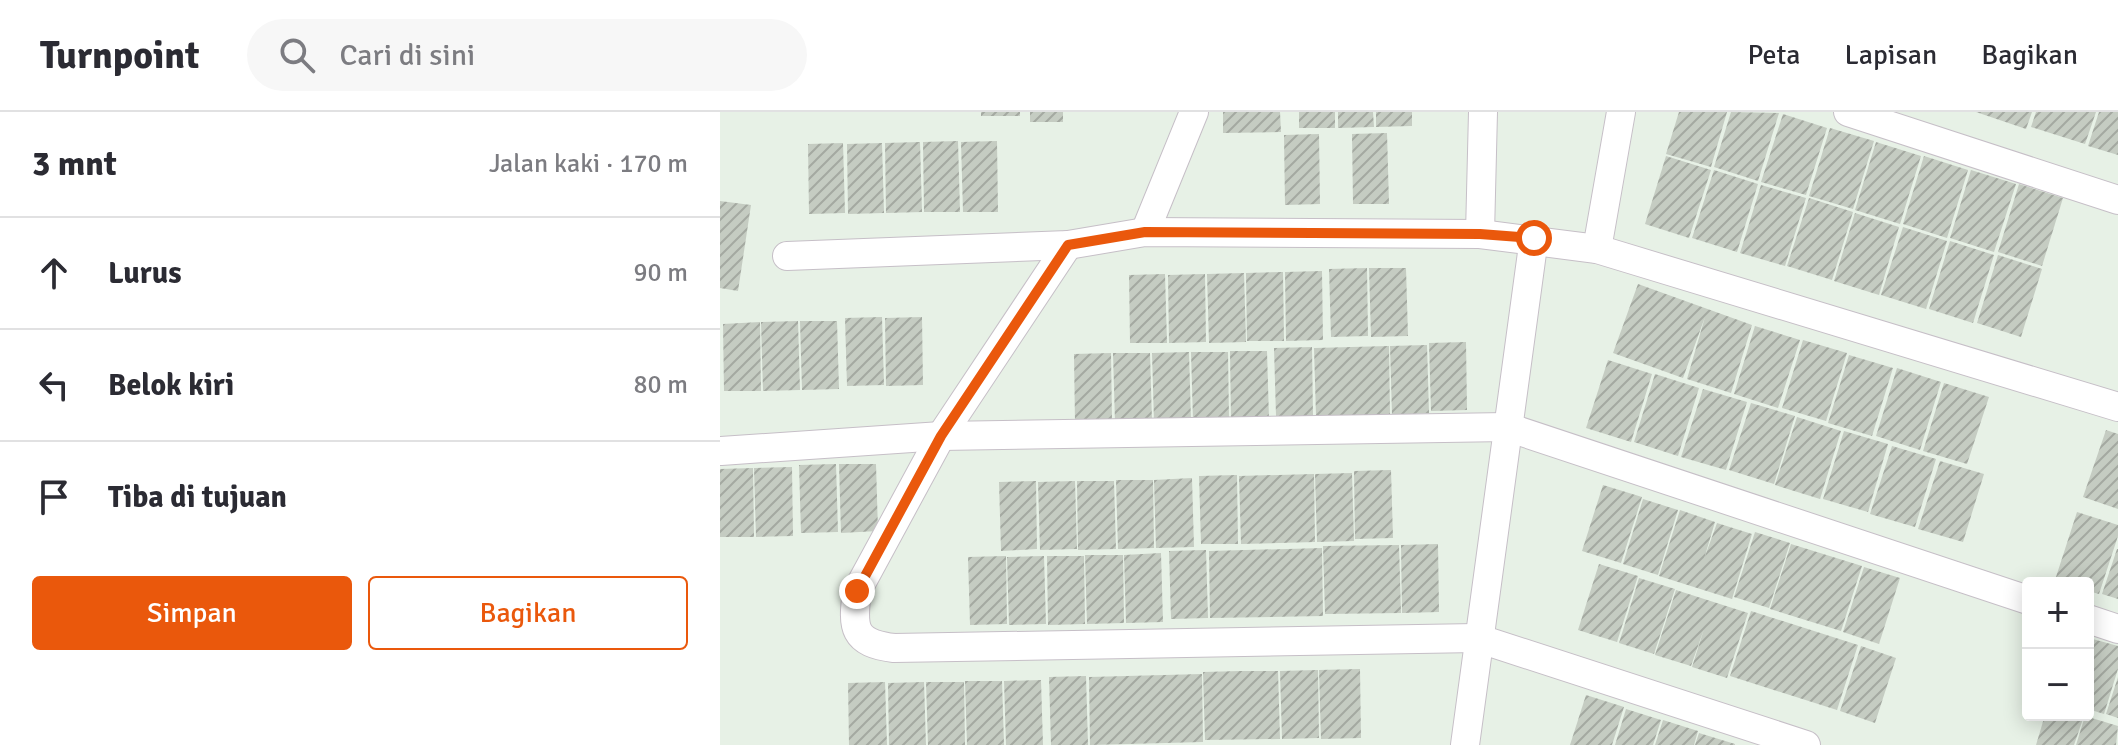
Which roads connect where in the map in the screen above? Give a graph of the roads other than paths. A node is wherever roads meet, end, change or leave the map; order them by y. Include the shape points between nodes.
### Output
1 (1194, 112) edge
2 (1483, 112) edge
3 (1621, 112) edge
4 (1848, 112) edge
5 (2118, 200) edge
6 (1145, 232) junction
7 (1480, 234) junction
8 (1534, 238) junction
9 (1068, 245) junction
10 (1597, 249) junction
11 (787, 256) dead end
12 (2118, 407) edge
13 (1507, 427) junction
14 (941, 436) junction
15 (721, 451) edge
16 (2022, 598) edge
17 (2094, 621) edge
18 (2118, 629) edge
19 (1477, 638) junction
20 (1465, 745) edge
21 (1806, 745) edge

1 - 6 street
2 - 7 street
3 - 10 street
4 - 5 street
6 - 7 street
6 - 9 street
7 - 8 street
8 - 10 street
8 - 13 street
9 - 11 street
9 - 14 street
10 - 12 street
13 - 14 street
13 - 16 street
13 - 19 street
14 - 15 street
14 - 19 street via 857,591 858,634 871,646
17 - 18 street
19 - 20 street
19 - 21 street

